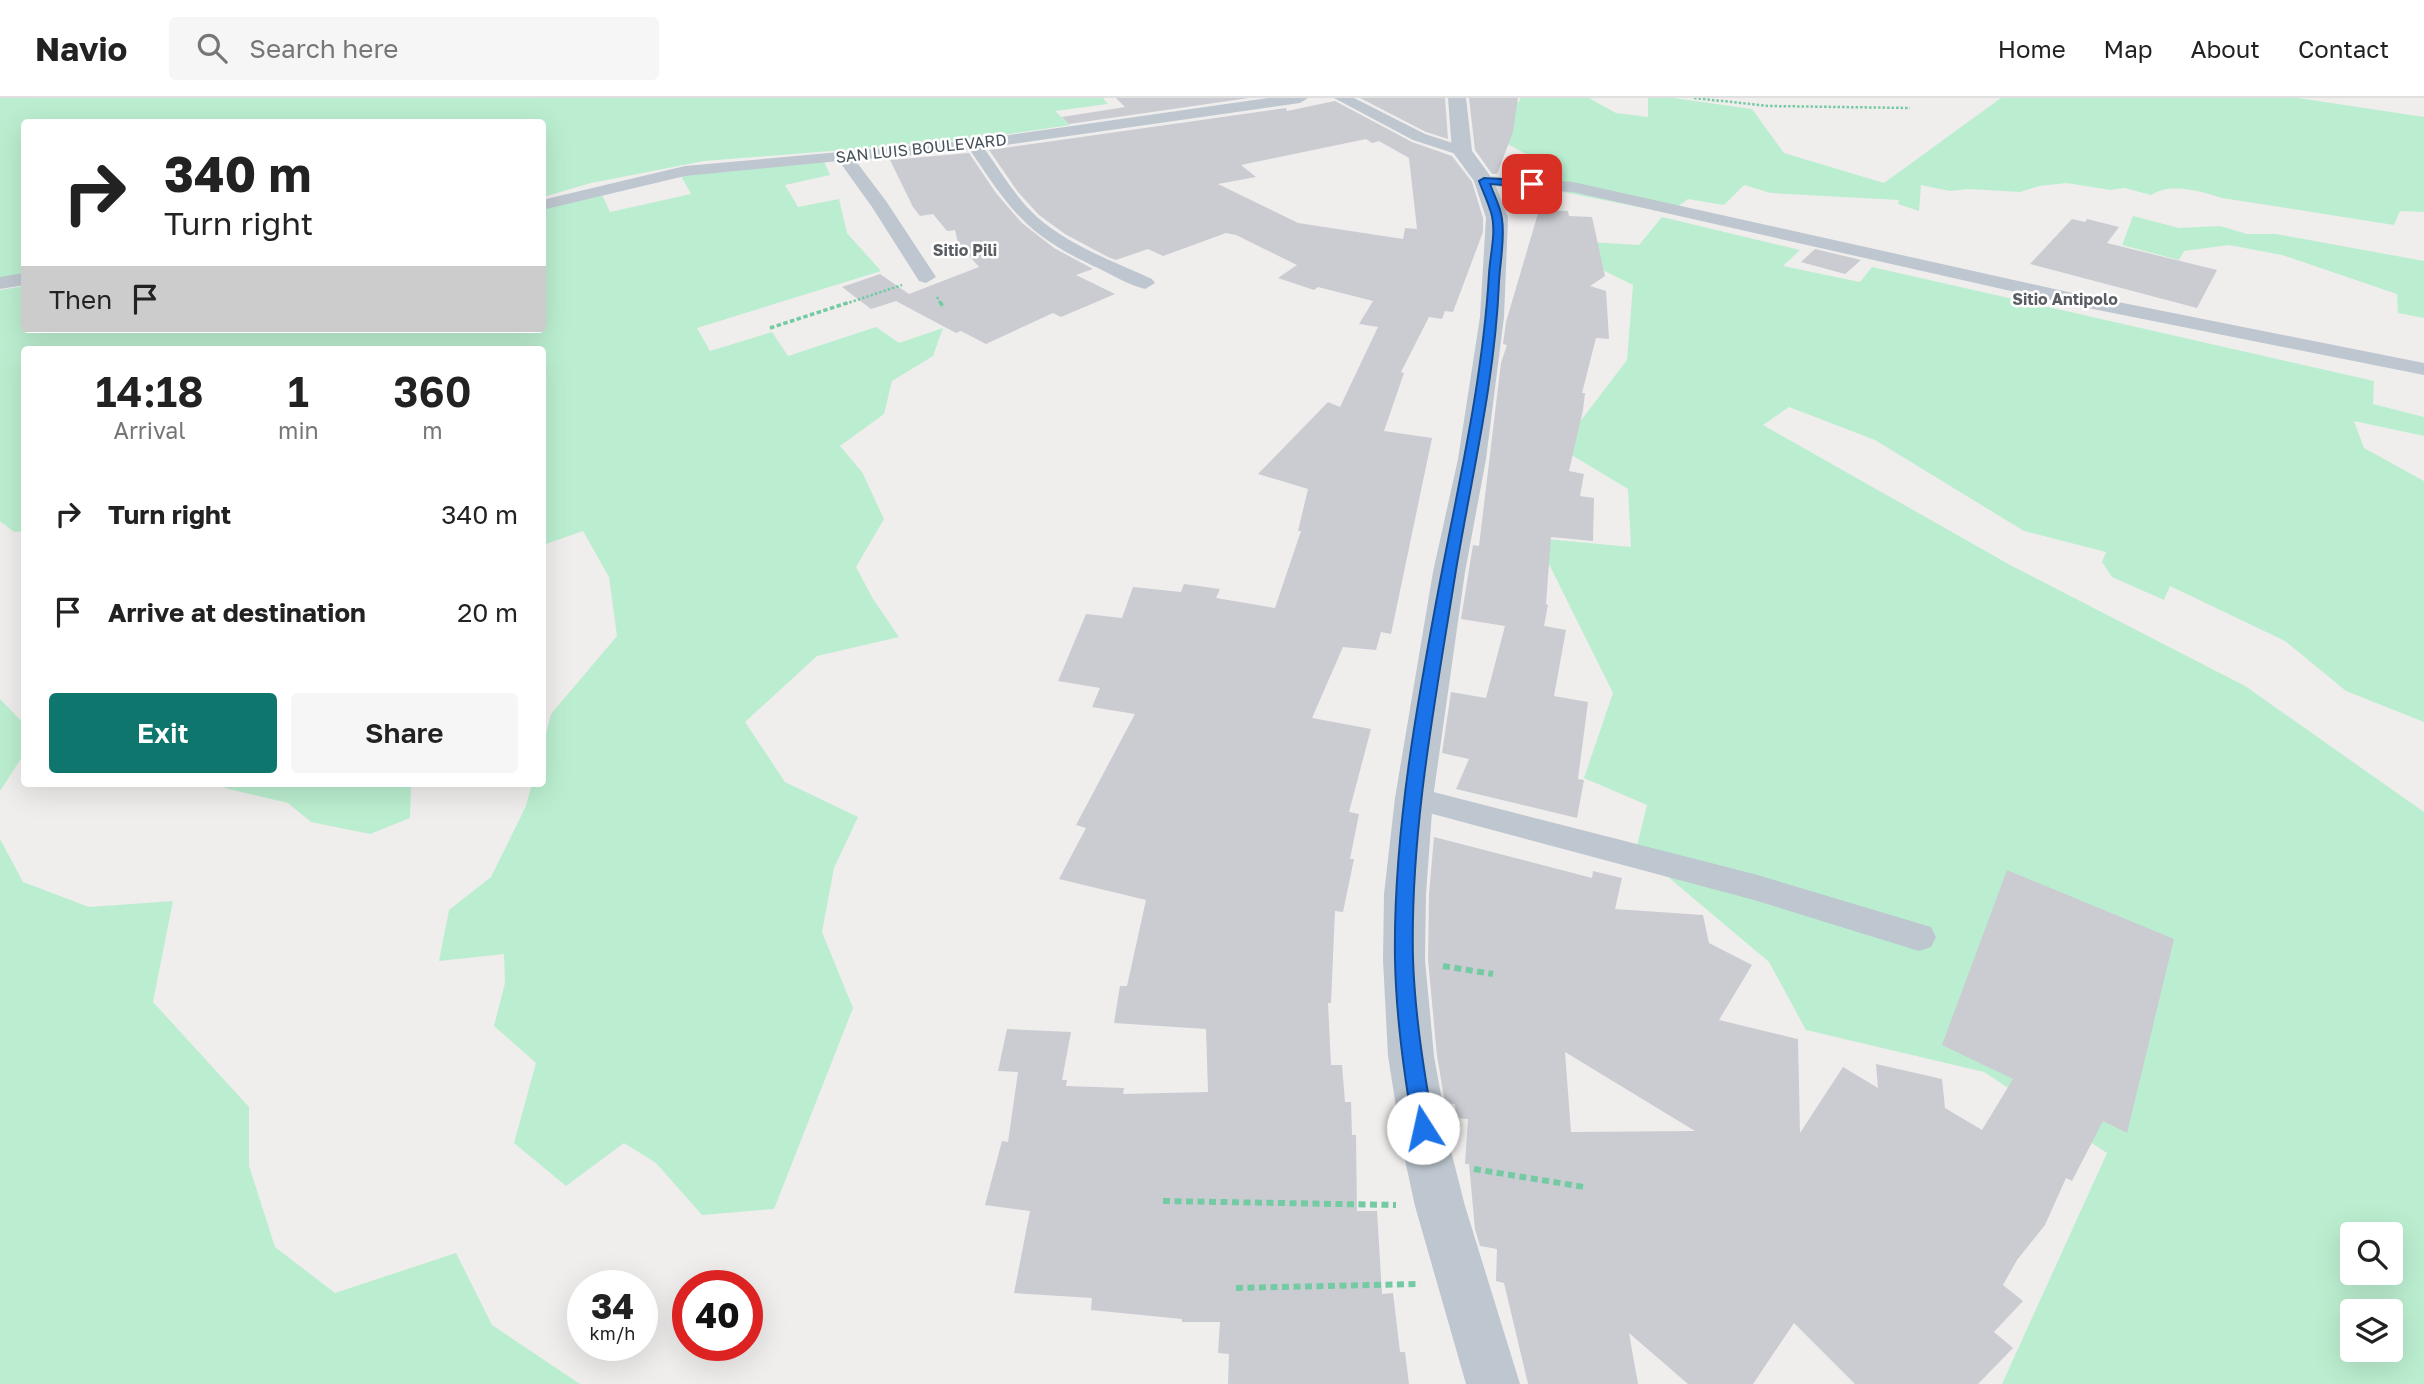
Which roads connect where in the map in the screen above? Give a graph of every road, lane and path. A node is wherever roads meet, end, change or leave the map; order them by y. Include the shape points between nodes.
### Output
1 (1300, 98) edge
2 (1342, 98) edge
3 (1457, 98) edge
4 (1694, 98) edge
5 (1910, 108) dead end
6 (974, 145) junction
7 (1462, 151) junction
8 (844, 157) junction
9 (1484, 181) junction
10 (546, 204) edge
11 (926, 277) joint
12 (21, 280) edge
13 (0, 283) edge
14 (1145, 283) dead end
15 (770, 328) dead end
16 (2424, 369) edge
17 (1414, 798) junction
18 (1919, 937) dead end
19 (1404, 960) junction
20 (1493, 974) dead end
21 (1427, 1151) junction
22 (1584, 1187) dead end
23 (1163, 1201) dead end
24 (1440, 1206) junction
25 (1465, 1283) junction
26 (1236, 1288) dead end
27 (1493, 1384) edge

1 - 6 street, SAN LUIS BOULEVARD
2 - 7 street via 1401,129
3 - 7 street
4 - 5 path via 1769,106
6 - 8 street, SAN LUIS BOULEVARD
6 - 14 street via 1030,220
7 - 9 street
8 - 10 street, SAN LUIS BOULEVARD via 685,171
8 - 11 street
9 - 16 street via 1573,187 2068,298
9 - 17 street via 1497,218 1492,317
11 - 15 path
12 - 13 street
17 - 18 street via 1599,845
17 - 19 street
19 - 20 path
19 - 21 street via 1411,1056
21 - 22 path via 1470,1169
21 - 24 street
23 - 24 path
24 - 25 street
25 - 26 path
25 - 27 street

